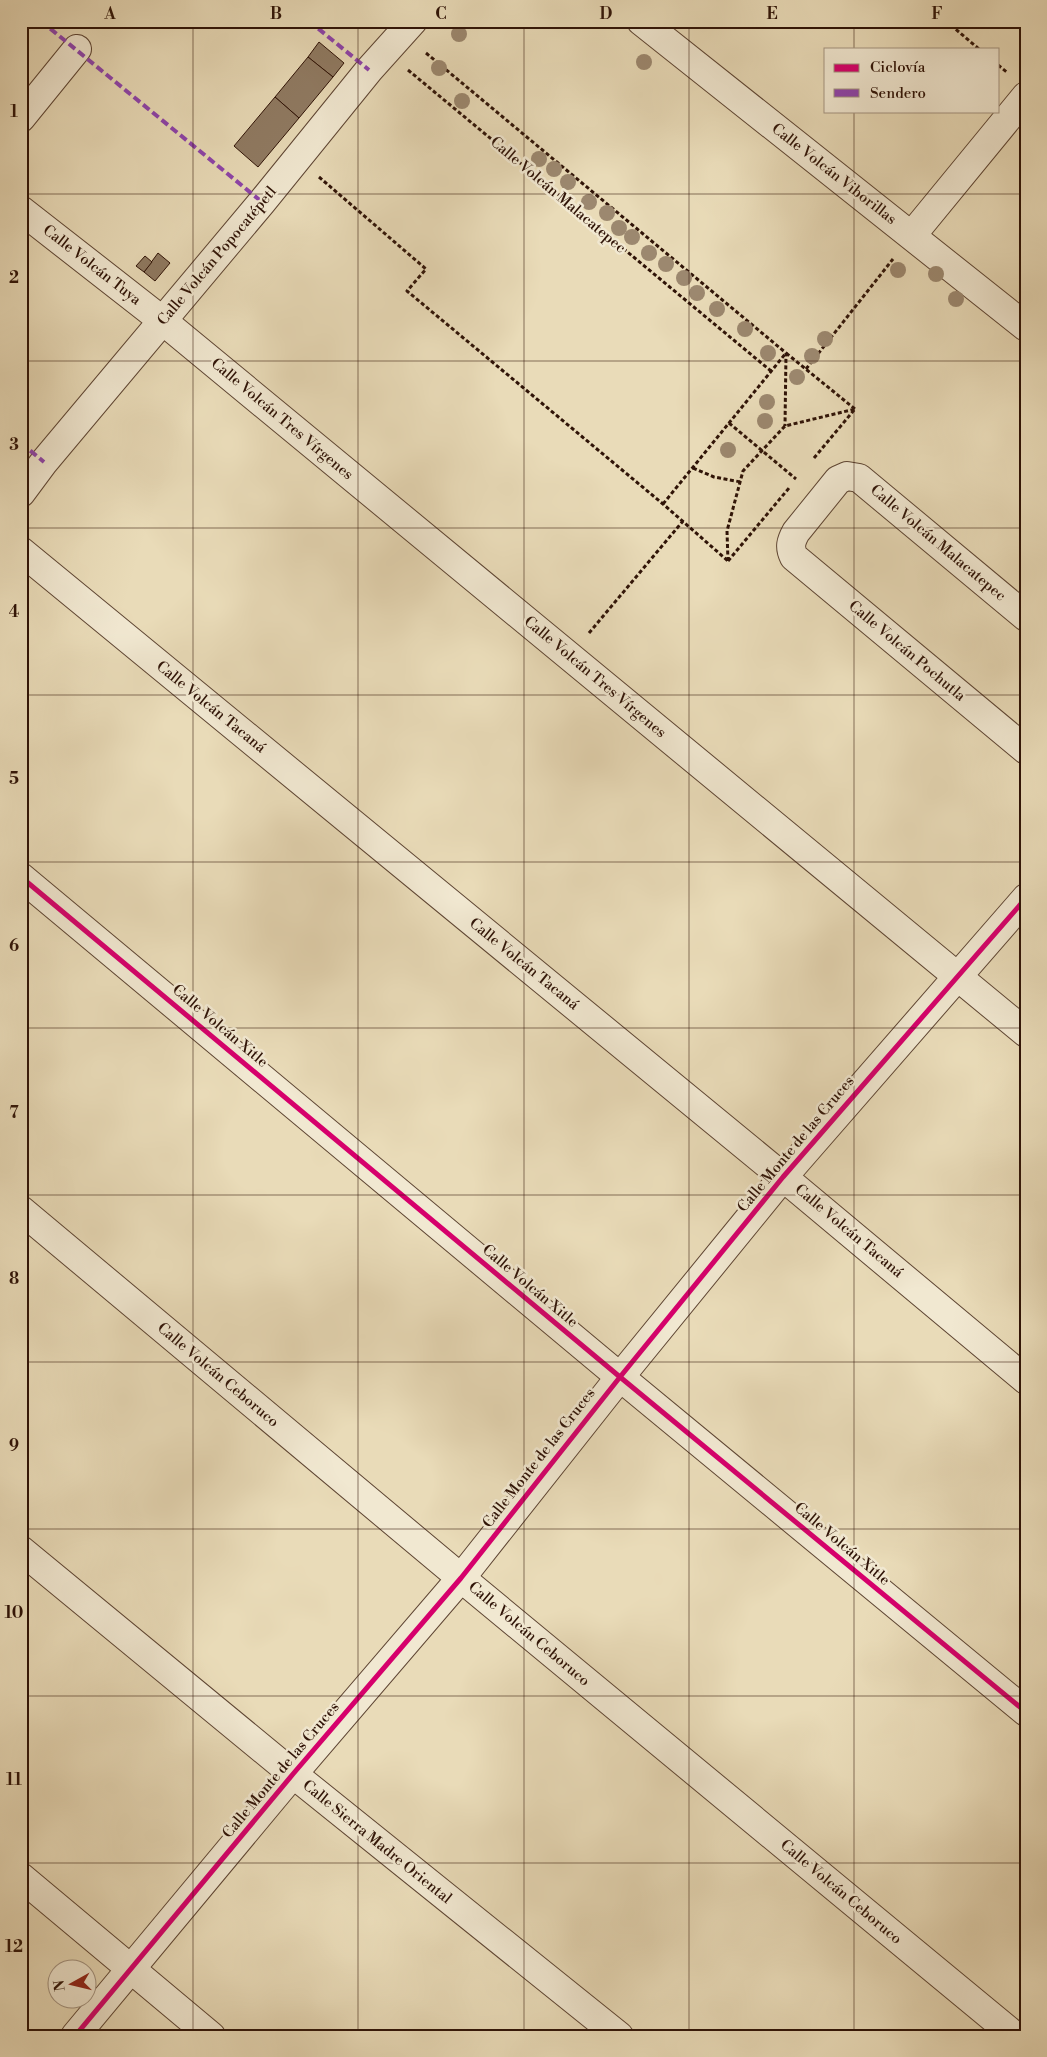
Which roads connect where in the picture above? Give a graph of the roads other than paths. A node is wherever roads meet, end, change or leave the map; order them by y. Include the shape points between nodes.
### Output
1 (641, 21) edge
2 (401, 36) edge
3 (77, 49) dead end
4 (1026, 96) edge
5 (21, 118) edge
6 (21, 210) edge
7 (912, 235) junction
8 (163, 321) junction
9 (1026, 327) edge
10 (848, 476) joint
11 (21, 493) edge
12 (21, 552) edge
13 (1026, 617) edge
14 (1026, 750) edge
15 (21, 877) edge
16 (1026, 898) edge
17 (956, 976) junction
18 (1026, 1033) edge
19 (783, 1177) junction
20 (21, 1210) edge
21 (620, 1377) junction
22 (1026, 1380) edge
23 (21, 1550) edge
24 (461, 1578) junction
25 (1026, 1712) edge
26 (293, 1774) junction
27 (21, 1877) edge
28 (131, 1969) junction
29 (74, 2036) edge
30 (211, 2036) edge
31 (619, 2036) edge
32 (1015, 2036) edge

1 - 7 street, Calle Volcán Viborillas
2 - 8 street, Calle Volcán Popocatépetl via 369,70
3 - 5 street
4 - 7 street
6 - 8 street, Calle Volcán Tuya
7 - 9 street, Calle Volcán Viborillas
8 - 11 street, Calle Volcán Popocatépetl
8 - 17 street, Calle Volcán Tres Vírgenes
10 - 13 street, Calle Volcán Malacatepec via 867,484
10 - 14 street, Calle Volcán Pochutla via 831,487 796,532 790,550 794,557
12 - 19 street, Calle Volcán Tacaná
15 - 21 street, Calle Volcán Xitle
16 - 17 street, Calle Monte de las Cruces
17 - 18 street, Calle Volcán Tres Vírgenes
17 - 19 street, Calle Monte de las Cruces
19 - 21 street, Calle Monte de las Cruces
19 - 22 street, Calle Volcán Tacaná
20 - 24 street, Calle Volcán Ceboruco
21 - 24 street, Calle Monte de las Cruces
21 - 25 street, Calle Volcán Xitle
23 - 26 street, Calle Sierra Madre Oriental
24 - 26 street, Calle Monte de las Cruces
24 - 32 street, Calle Volcán Ceboruco
26 - 28 street, Calle Monte de las Cruces
26 - 31 street, Calle Sierra Madre Oriental
27 - 28 street
28 - 29 street, Calle Monte de las Cruces
28 - 30 street

